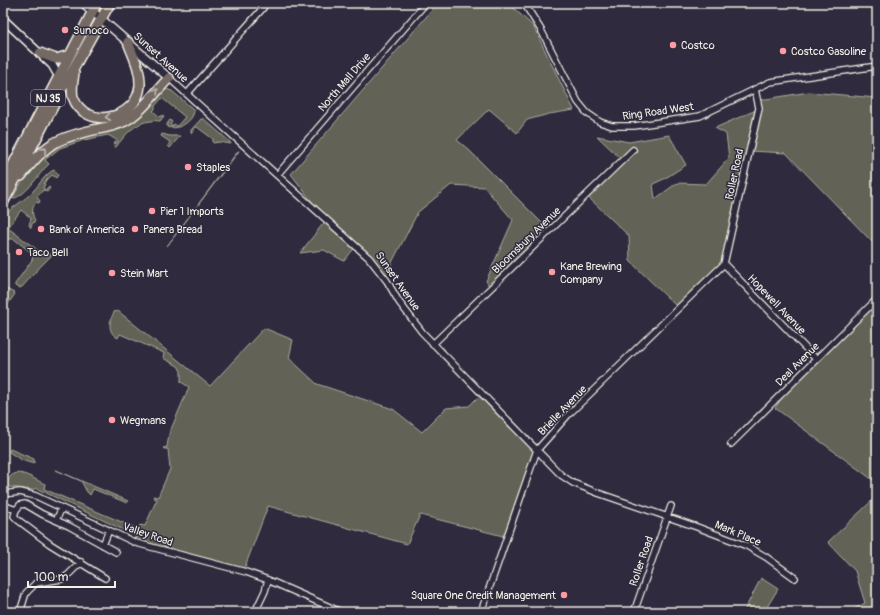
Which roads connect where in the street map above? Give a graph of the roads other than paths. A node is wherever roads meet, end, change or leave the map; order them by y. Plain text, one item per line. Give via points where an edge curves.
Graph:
1 (83, 3) edge
2 (110, 3) edge
3 (426, 3) edge
4 (524, 3) edge
5 (95, 7) edge
6 (263, 8) dead end
7 (102, 18) junction
8 (3, 19) edge
9 (128, 42) junction
10 (40, 53) junction
11 (70, 55) junction
12 (877, 66) edge
13 (75, 68) junction
14 (59, 77) junction
15 (169, 78) junction
16 (755, 89) junction
17 (187, 94) junction
18 (632, 150) dead end
19 (277, 175) junction
20 (6, 187) edge
21 (3, 203) edge
22 (724, 264) junction
23 (877, 299) edge
24 (433, 344) junction
25 (816, 359) junction
26 (731, 444) dead end
27 (537, 450) junction
28 (3, 494) edge
29 (3, 505) edge
30 (671, 506) dead end
31 (62, 508) junction
32 (16, 510) junction
33 (667, 517) junction
34 (56, 520) junction
35 (109, 530) junction
36 (103, 545) junction
37 (116, 552) dead end
38 (81, 562) junction
39 (106, 578) dead end
40 (794, 578) dead end
41 (268, 580) junction
42 (20, 612) edge
43 (255, 612) edge
44 (341, 612) edge
45 (481, 612) edge
46 (634, 612) edge

1 - 5 street, Sunset Avenue
2 - 7 main road, NJ 35
3 - 19 street, North Mall Drive
4 - 16 street, Ring Road West via 578,102 587,113 600,122 612,126 634,126 700,116
5 - 7 street, Sunset Avenue
5 - 11 main road, NJ 35
6 - 17 street
7 - 9 street, Sunset Avenue
7 - 13 main road, NJ 35
8 - 10 street
9 -> 13 main road via 138,68 140,86 134,102 120,114 99,117 80,108 72,93
9 - 15 street, Sunset Avenue
10 - 11 main road via 56,59
10 - 14 street
11 - 14 main road, NJ 35
12 - 16 street, Ring Road West via 770,82
13 - 20 main road, NJ 35 via 24,162
14 - 20 main road, NJ 35
15 - 17 street, Sunset Avenue
20 -> 15 main road via 54,142 124,122
16 - 22 street, Roller Road via 759,108
17 - 19 street, Sunset Avenue
18 - 24 street, Bloomsbury Avenue
19 - 24 street, Sunset Avenue via 369,258 406,312
20 - 21 main road, NJ 35
22 - 25 street, Hopewell Avenue
22 - 27 street, Brielle Avenue via 568,415
23 - 25 street, Deal Avenue
24 - 27 street, Sunset Avenue
25 - 26 street, Deal Avenue
27 - 33 street, Sunset Avenue via 561,475 573,483
27 - 45 street, Brielle Avenue
28 - 31 street, Valley Road via 20,492
29 - 32 street
30 - 33 street, Roller Road
31 - 34 street
31 - 35 street, Valley Road
32 - 34 street via 25,504
32 - 38 street via 14,516 18,520 50,544
33 - 40 street, Mark Place via 747,546
33 - 46 street, Roller Road
34 - 36 street
35 - 36 street
35 - 41 street, Valley Road via 136,543
36 - 37 street
38 - 39 street
38 - 42 street via 62,579 36,583 26,594
41 - 43 street
41 - 44 street, Valley Road

